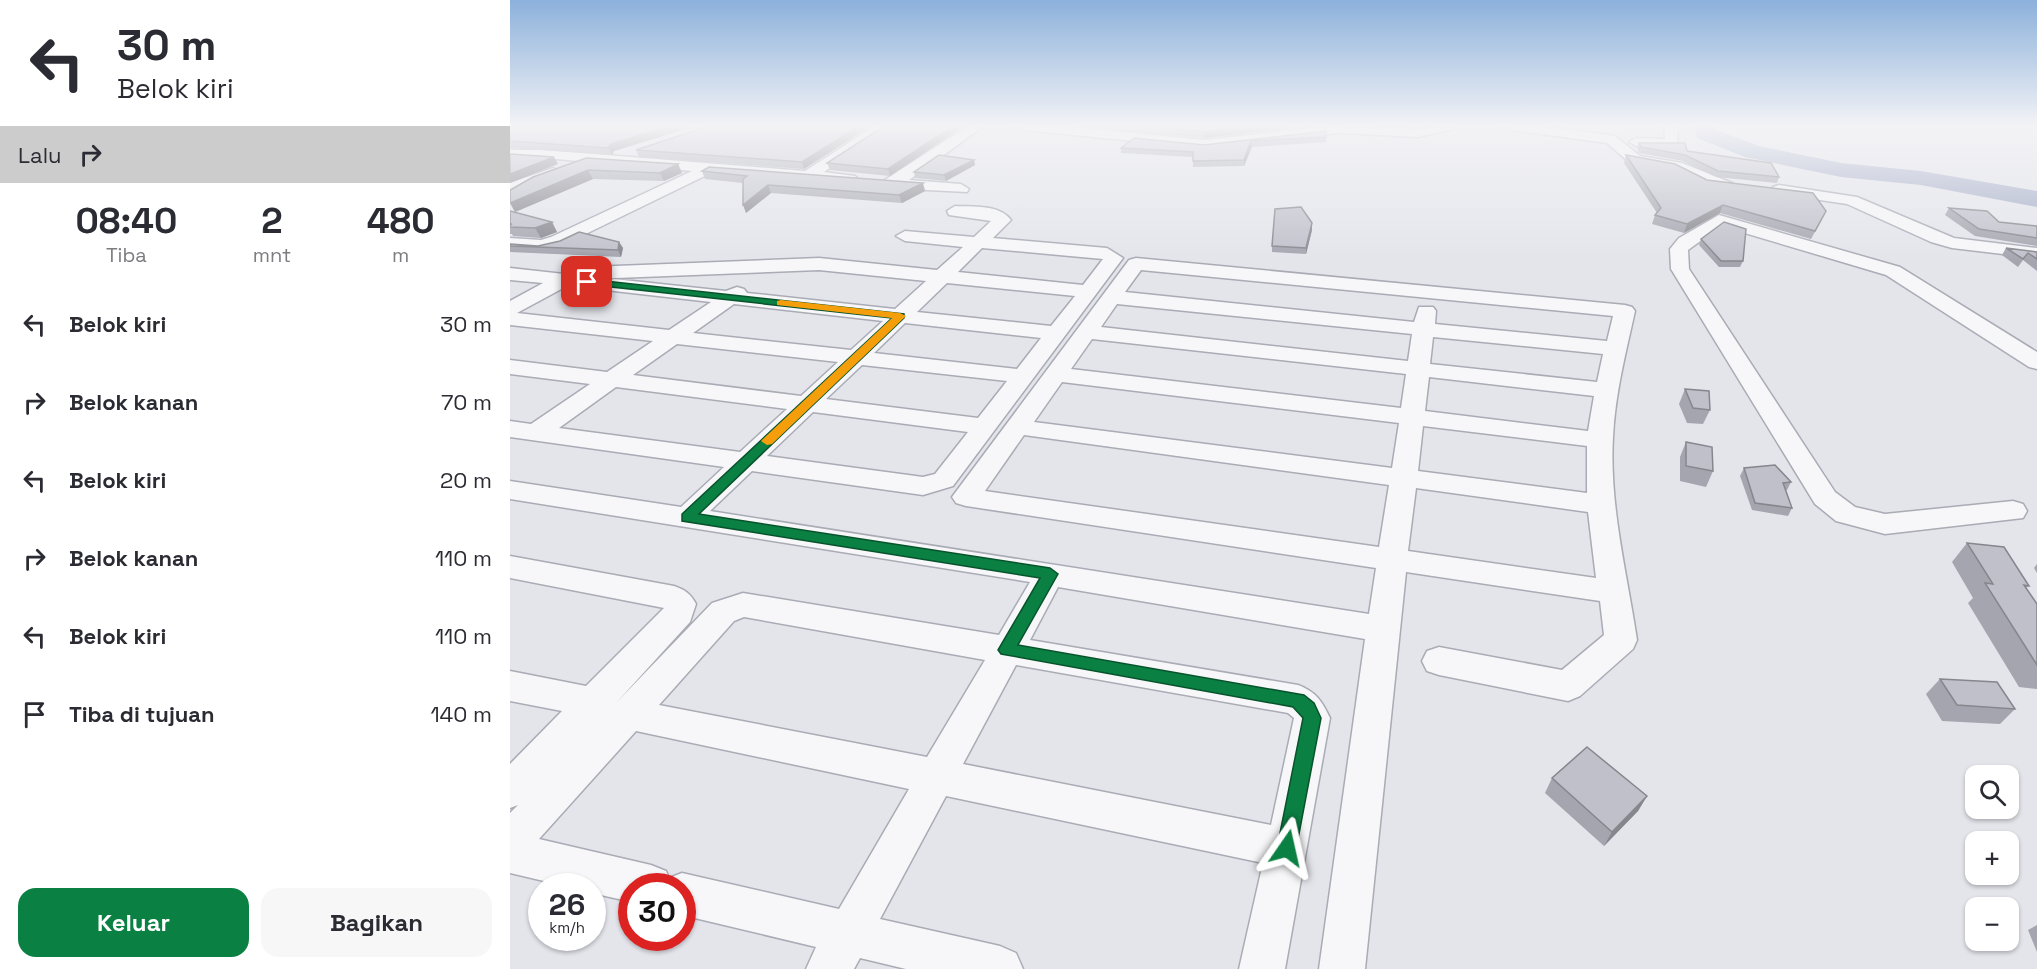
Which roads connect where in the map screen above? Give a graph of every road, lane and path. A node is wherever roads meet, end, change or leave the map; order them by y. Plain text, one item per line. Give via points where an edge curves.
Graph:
1 (563, 171) edge
2 (703, 171) edge
3 (763, 171) edge
4 (815, 171) edge
5 (911, 171) edge
6 (1687, 171) edge
7 (809, 175) junction
8 (894, 183) junction
9 (1711, 183) junction
10 (510, 188) edge
11 (961, 189) dead end
12 (955, 211) dead end
13 (1719, 220) junction
14 (904, 236) dead end
15 (979, 242) junction
16 (510, 243) edge
17 (2037, 252) edge
18 (777, 265) junction
19 (510, 274) edge
20 (942, 277) junction
21 (563, 280) junction
22 (1086, 291) junction
23 (1429, 292) junction
24 (1112, 297) junction
25 (729, 298) junction
26 (510, 309) edge
27 (900, 316) junction
28 (510, 319) edge
29 (1424, 329) junction
30 (1086, 332) junction
31 (1054, 333) junction
32 (673, 337) junction
33 (1616, 349) junction
34 (856, 357) junction
35 (2037, 362) edge
36 (510, 367) edge
37 (1418, 369) junction
38 (1055, 374) junction
39 (1021, 376) junction
40 (611, 380) junction
41 (1606, 390) junction
42 (807, 404) junction
43 (1412, 417) junction
44 (982, 426) junction
45 (1017, 427) junction
46 (510, 429) edge
47 (536, 432) junction
48 (1600, 440) junction
49 (746, 462) junction
50 (1403, 478) junction
51 (510, 489) edge
52 (1601, 504) junction
53 (2013, 512) dead end
54 (687, 517) junction
55 (1393, 559) junction
56 (510, 567) edge
57 (1050, 574) junction
58 (1616, 592) junction
59 (1383, 629) junction
60 (1007, 650) junction
61 (1439, 661) dead end
62 (510, 686) edge
63 (610, 708) junction
64 (936, 777) junction
65 (510, 790) edge
66 (510, 842) edge
67 (1287, 848) junction
68 (510, 853) edge
69 (618, 878) edge
70 (696, 899) edge
71 (839, 951) edge
72 (1000, 969) edge
73 (1262, 969) edge
74 (1342, 969) edge

1 - 10 street
2 - 16 street via 557,241 541,245
3 - 7 street
4 - 7 street
5 - 8 street
6 - 9 street
7 - 8 street
8 - 11 street
9 - 13 street
9 - 17 street via 1841,197 1936,238
12 - 15 street via 1000,217 1002,220
13 - 35 street via 1893,271
13 - 53 street via 1679,249 1680,269 1825,498 1846,514 1885,524
14 - 15 street
15 - 20 street
15 - 22 street via 1112,256
18 - 20 street via 819,264
18 - 21 street via 590,273
18 - 25 street
19 - 21 street
20 - 22 street
20 - 27 street
21 - 25 street
21 - 26 street
22 - 31 street
23 - 24 street via 1136,264
23 - 29 street
23 - 33 street via 1625,311
24 - 29 street
24 - 30 street
25 - 27 street
25 - 32 street
27 - 31 street
27 - 34 street
28 - 32 street
29 - 33 street
29 - 37 street
30 - 37 street
30 - 38 street
31 - 39 street
32 - 34 street
32 - 40 street
33 - 41 street
34 - 39 street
34 - 42 street
36 - 40 street
37 - 41 street
37 - 43 street
38 - 43 street
38 - 45 street
39 - 44 street
40 - 42 street
40 - 47 street
41 - 48 street
42 - 44 street
42 - 49 street
43 - 48 street
43 - 50 street
44 - 49 street via 944,480 932,486
45 - 50 street
45 - 55 street via 966,497
46 - 47 street
47 - 49 street
48 - 52 street
49 - 54 street
50 - 52 street
50 - 55 street
51 - 54 street
52 - 58 street
54 - 57 street
55 - 58 street
55 - 59 street
56 - 63 street via 674,598 680,604 679,613
57 - 59 street
57 - 60 street
58 - 61 street via 1621,640 1568,686
59 - 74 street
60 - 63 street via 743,605 723,612
60 - 64 street
60 - 67 street via 1298,700 1312,718
62 - 63 street
63 - 64 street
63 - 65 street
63 - 66 street
64 - 67 street
64 - 71 street
67 - 73 street
68 - 69 street
70 - 71 street
71 - 72 street

